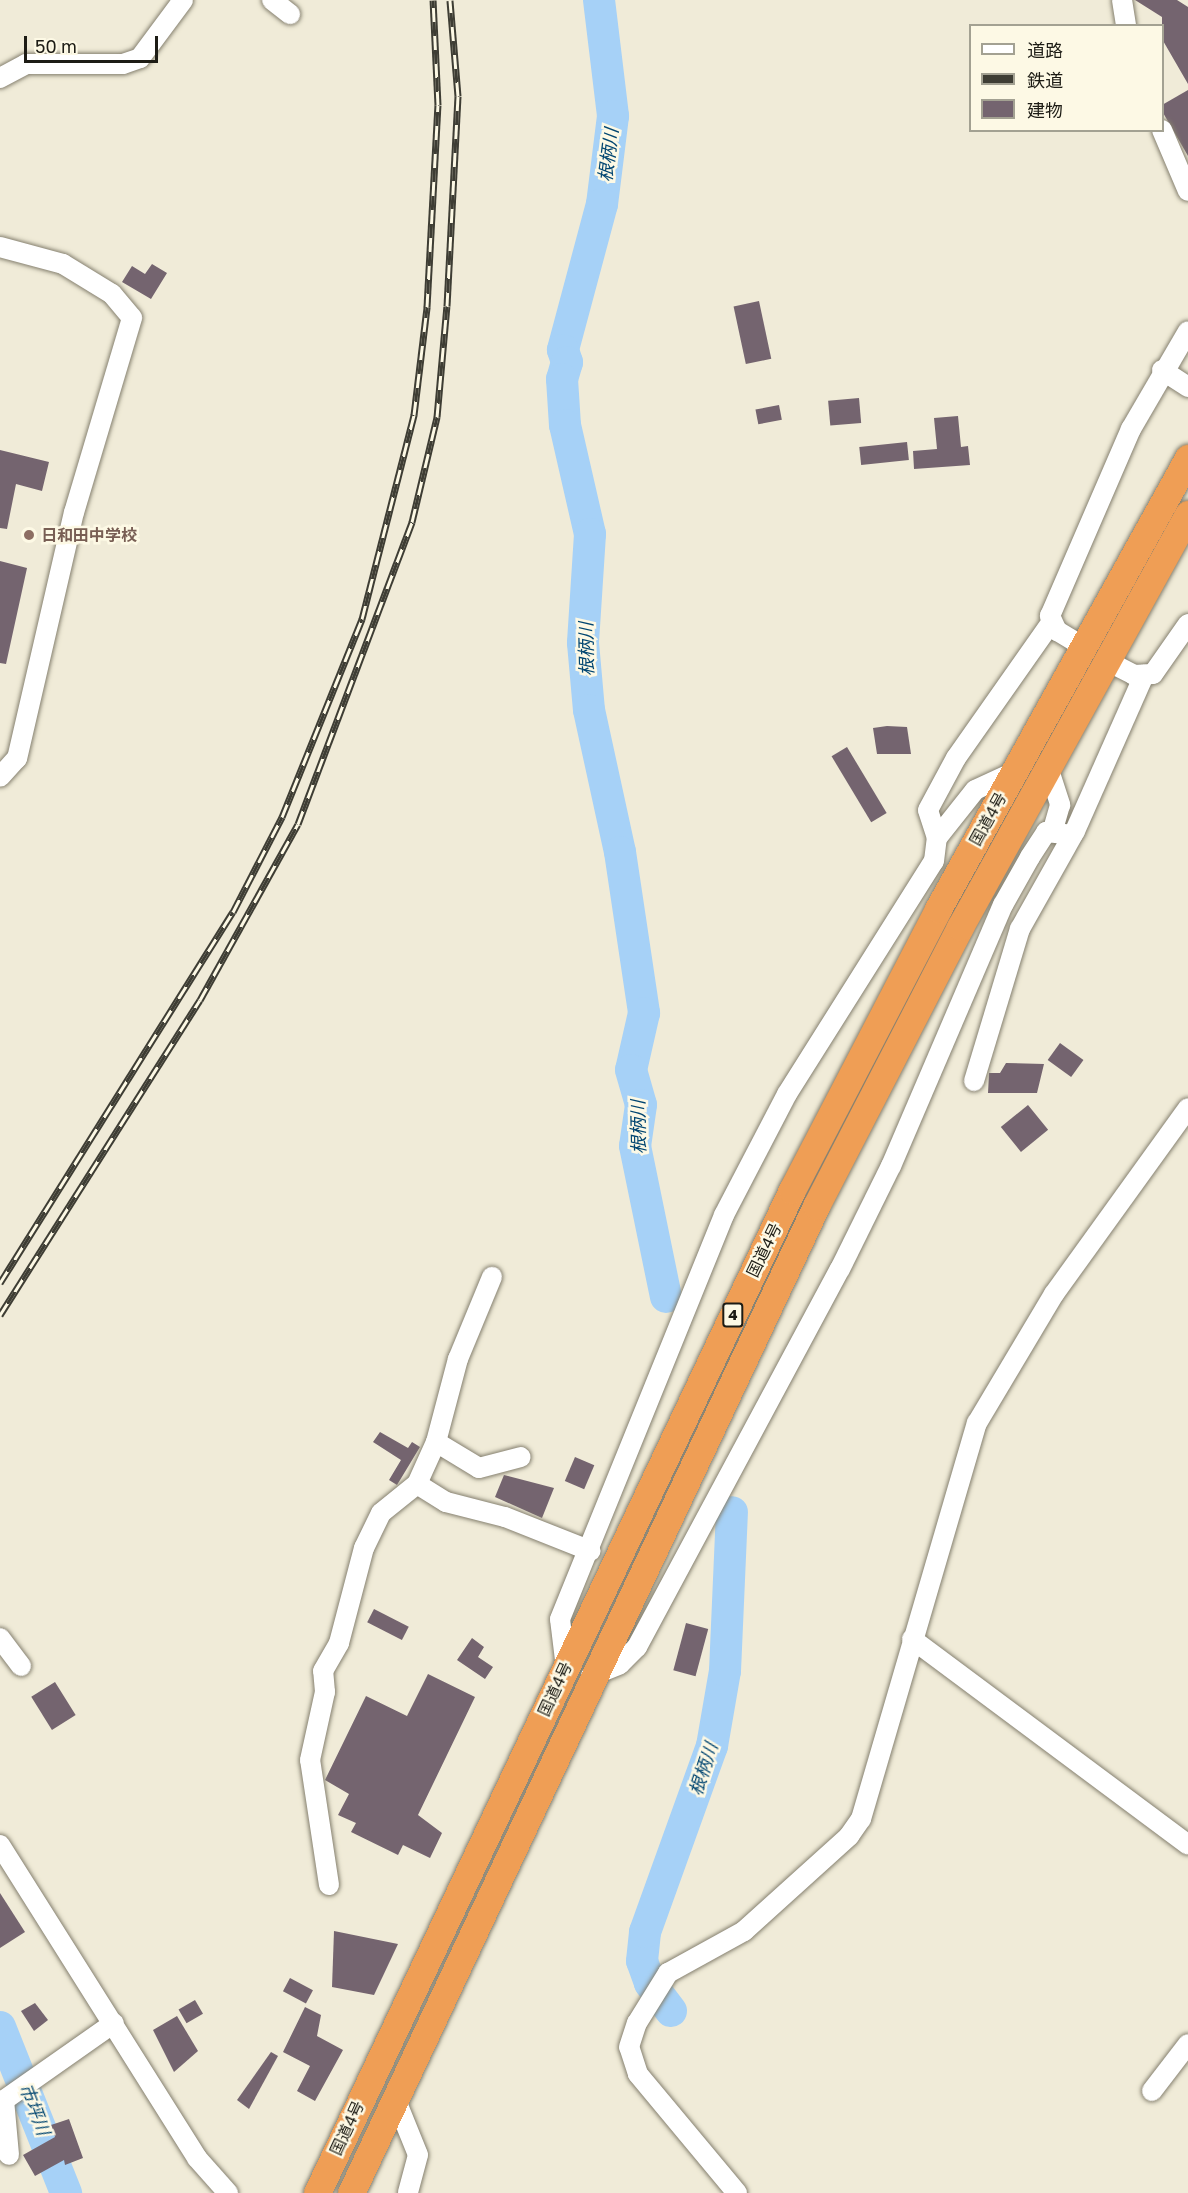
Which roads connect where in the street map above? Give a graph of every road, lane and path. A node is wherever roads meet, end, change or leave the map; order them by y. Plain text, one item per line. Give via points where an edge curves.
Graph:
1 (183, 0) edge
2 (272, 0) edge
3 (1122, 0) edge
4 (290, 14) dead end
5 (1126, 24) edge
6 (0, 78) edge
7 (1164, 132) edge
8 (1180, 150) edge
9 (1188, 191) edge
10 (0, 247) edge
11 (1188, 331) edge
12 (1162, 370) junction
13 (1188, 387) edge
14 (1188, 458) edge
15 (1188, 514) edge
16 (1051, 623) junction
17 (1188, 624) edge
18 (1083, 647) junction
19 (1107, 661) junction
20 (1144, 675) junction
21 (1048, 767) junction
22 (1014, 772) junction
23 (0, 777) edge
24 (1053, 830) junction
25 (1073, 835) junction
26 (937, 838) junction
27 (974, 1081) dead end
28 (1188, 1108) edge
29 (492, 1277) dead end
30 (436, 1442) junction
31 (521, 1457) dead end
32 (417, 1484) junction
33 (591, 1551) junction
34 (0, 1638) edge
35 (912, 1639) junction
36 (21, 1666) dead end
37 (578, 1672) junction
38 (0, 1845) edge
39 (1188, 1845) edge
40 (329, 1885) dead end
41 (114, 2023) junction
42 (1188, 2044) edge
43 (1152, 2091) dead end
44 (395, 2098) junction
45 (2, 2102) edge
46 (9, 2155) dead end
47 (228, 2193) edge
48 (317, 2193) edge
49 (351, 2193) edge
50 (408, 2193) edge
51 (737, 2193) edge

1 - 6 street via 140,58 123,64 26,64
2 - 4 street
3 - 5 street
7 - 8 street
8 - 9 street
10 - 23 street via 63,264 112,294 132,318 74,512 17,758
11 - 12 street
12 - 13 street
12 - 16 street via 1131,429 1053,606
14 - 18 highway, 国道4号 / 4
15 - 19 highway, 国道4号 / 4
16 - 18 street
16 - 26 street via 956,758 928,810
17 - 20 street via 1160,666
18 - 22 highway, 国道4号 / 4
19 - 20 street
19 - 21 highway, 国道4号 / 4
20 - 25 street
21 - 24 street via 1060,805
21 - 37 highway, 国道4号 / 4 via 816,1206
22 - 26 street via 975,790
22 - 37 highway, 国道4号 / 4 via 803,1169
24 - 25 street
24 - 37 street via 1046,832 1003,905 870,1209 637,1647 620,1664
25 - 27 street via 1020,929
26 - 33 street via 934,861 819,1042 741,1180
28 - 35 street via 998,1382 968,1443
29 - 30 street via 458,1359
30 - 31 street via 479,1468
30 - 32 street
32 - 33 street via 446,1502 505,1517
32 - 40 street via 381,1513 364,1548 339,1643 323,1671 325,1692 310,1760
33 - 37 street via 560,1618
34 - 36 street
35 - 39 street
35 - 51 street via 869,1798 849,1836 744,1931 668,1973 632,2037 631,2058 638,2074
37 - 44 highway, 国道4号 / 4
37 - 48 highway, 国道4号 / 4
38 - 41 street
41 - 45 street
41 - 47 street via 197,2158
42 - 43 street
44 - 49 highway, 国道4号 / 4
44 - 50 street via 418,2155
45 - 46 street

